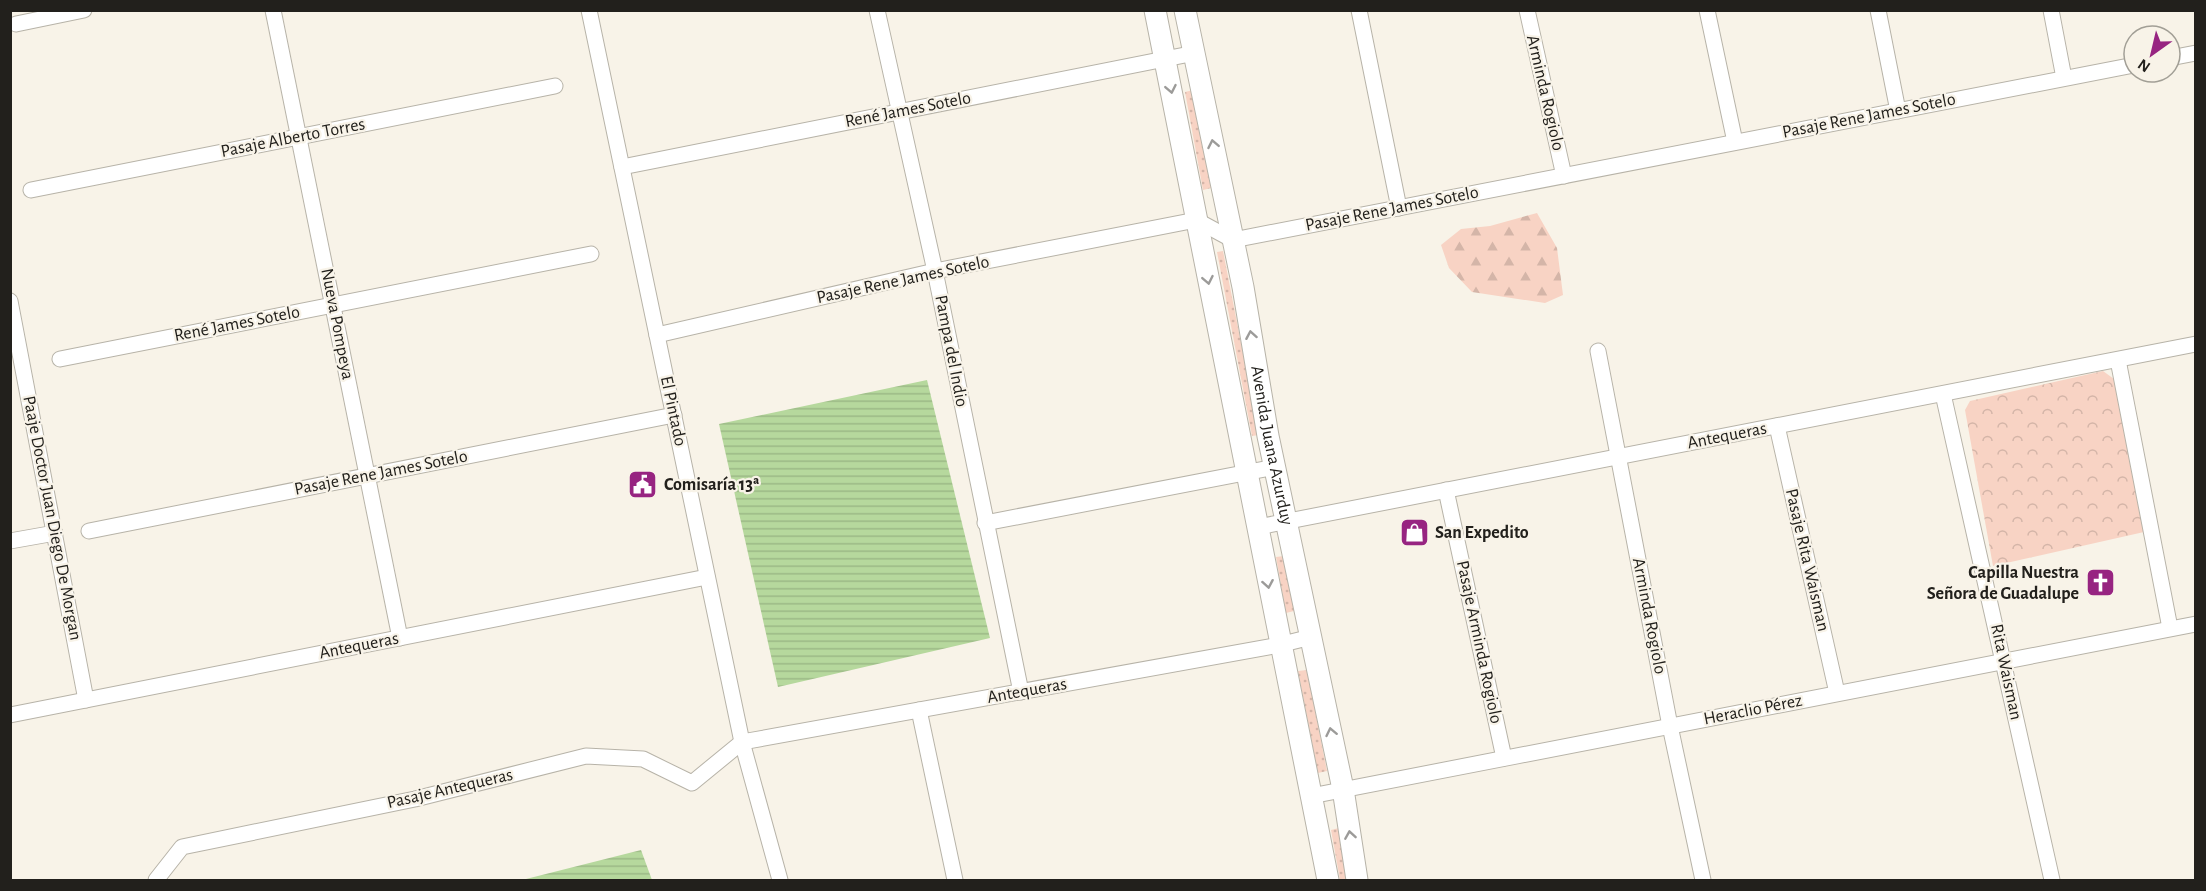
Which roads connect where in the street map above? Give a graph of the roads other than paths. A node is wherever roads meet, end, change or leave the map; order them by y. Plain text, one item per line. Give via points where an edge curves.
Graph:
1 (84, 10) edge
2 (273, 10) edge
3 (877, 10) edge
4 (1155, 10) edge
5 (1185, 10) edge
6 (1359, 10) edge
7 (1527, 10) edge
8 (1707, 10) edge
9 (1878, 10) edge
10 (2051, 10) edge
11 (589, 11) edge
12 (16, 24) dead end
13 (1195, 53) junction
14 (1165, 59) junction
15 (2122, 67) edge
16 (2064, 78) junction
17 (555, 86) dead end
18 (1898, 111) junction
19 (898, 112) junction
20 (298, 137) junction
21 (1735, 142) junction
22 (622, 167) junction
23 (1564, 176) junction
24 (31, 190) dead end
25 (1400, 208) junction
26 (1196, 219) junction
27 (1233, 240) junction
28 (591, 254) dead end
29 (934, 271) junction
30 (10, 301) edge
31 (333, 305) junction
32 (657, 335) junction
33 (2196, 344) edge
34 (1598, 351) dead end
35 (60, 359) dead end
36 (2118, 360) junction
37 (16, 365) edge
38 (1943, 394) junction
39 (674, 415) junction
40 (1777, 426) junction
41 (1619, 457) junction
42 (1275, 467) junction
43 (1247, 472) junction
44 (367, 475) junction
45 (1446, 490) junction
46 (1286, 521) junction
47 (985, 523) junction
48 (1258, 527) junction
49 (89, 531) dead end
50 (55, 533) junction
51 (10, 541) edge
52 (707, 577) junction
53 (2196, 624) edge
54 (2170, 628) junction
55 (1311, 637) junction
56 (400, 638) junction
57 (1280, 645) junction
58 (2004, 661) junction
59 (1021, 692) junction
60 (1837, 693) junction
61 (86, 700) junction
62 (919, 710) junction
63 (10, 715) edge
64 (1670, 726) junction
65 (742, 742) junction
66 (1504, 758) junction
67 (1343, 789) junction
68 (1311, 796) junction
69 (156, 880) edge
70 (780, 880) edge
71 (956, 880) edge
72 (1328, 880) edge
73 (1357, 880) edge
74 (1703, 880) edge
75 (2052, 880) edge

1 - 12 street
2 - 20 street, Nueva Pompeya
3 - 19 street, Pampa del Indio
4 - 14 main road, Avenida Juana Azurduy
5 - 13 main road, Avenida Juana Azurduy
6 - 25 street
7 - 23 street, Arminda Rogiolo
8 - 21 street
9 - 18 street
10 - 16 street
11 - 22 street, El Pintado
13 - 14 street, René James Sotelo
27 -> 13 main road, Avenida Juana Azurduy
14 - 19 street, René James Sotelo
14 -> 26 main road, Avenida Juana Azurduy
15 - 16 street, Pasaje Rene James Sotelo
16 - 18 street, Pasaje Rene James Sotelo
17 - 20 street, Pasaje Alberto Torres
18 - 21 street, Pasaje Rene James Sotelo
19 - 22 street, René James Sotelo
19 - 29 street, Pampa del Indio
20 - 24 street, Pasaje Alberto Torres
20 - 31 street, Nueva Pompeya
21 - 23 street, Pasaje Rene James Sotelo
22 - 32 street, El Pintado
23 - 25 street, Pasaje Rene James Sotelo
25 - 27 street, Pasaje Rene James Sotelo
26 - 27 street
26 - 29 street, Pasaje Rene James Sotelo
26 -> 43 main road, Avenida Juana Azurduy
42 -> 27 main road, Avenida Juana Azurduy
28 - 31 street, René James Sotelo
29 - 32 street, Pasaje Rene James Sotelo
29 - 47 street, Pampa del Indio
30 - 37 street, Paaje Doctor Juan Diego De Morgan
31 - 35 street, René James Sotelo
31 - 44 street, Nueva Pompeya
32 - 39 street, El Pintado
33 - 36 street, Antequeras
34 - 41 street, Arminda Rogiolo
36 - 38 street, Antequeras
36 - 54 street
37 - 50 street, Paaje Doctor Juan Diego De Morgan
38 - 40 street, Antequeras
38 - 58 street, Rita Waisman
39 - 44 street, Pasaje Rene James Sotelo
39 - 52 street, El Pintado
40 - 41 street, Antequeras
40 - 60 street, Pasaje Rita Waisman
41 - 45 street, Antequeras
41 - 64 street, Arminda Rogiolo
42 - 43 street
42 - 46 main road, Avenida Juana Azurduy
43 - 47 street
43 - 48 main road, Avenida Juana Azurduy
44 - 49 street, Pasaje Rene James Sotelo
44 - 56 street, Nueva Pompeya
45 - 46 street, Antequeras
45 - 66 street, Pasaje Arminda Rogiolo
46 - 48 street, Antequeras
46 - 55 main road, Avenida Juana Azurduy
47 - 59 street, Pampa del Indio
48 -> 57 main road, Avenida Juana Azurduy
50 - 51 street
50 - 61 street, Paaje Doctor Juan Diego De Morgan
52 - 56 street, Antequeras
52 - 65 street, El Pintado
53 - 54 street, Heraclio Pérez
54 - 58 street, Heraclio Pérez
55 - 57 street, Antequeras
67 -> 55 main road, Avenida Juana Azurduy
56 - 61 street, Antequeras
57 - 59 street, Antequeras
57 - 68 main road, Avenida Juana Azurduy
58 - 60 street, Heraclio Pérez
58 - 75 street, Rita Waisman
59 - 62 street, Antequeras
60 - 64 street, Heraclio Pérez
61 - 63 street, Antequeras
62 - 65 street, Antequeras
62 - 71 street
64 - 66 street, Heraclio Pérez
64 - 74 street, Arminda Rogiolo
65 - 69 street, Pasaje Antequeras via 692,783 643,759 586,756 415,798 182,847
65 - 70 street, El Pintado
66 - 67 street, Heraclio Pérez
67 - 68 street, Heraclio Pérez
73 -> 67 main road, Avenida Juana Azurduy
68 - 72 main road, Avenida Juana Azurduy

